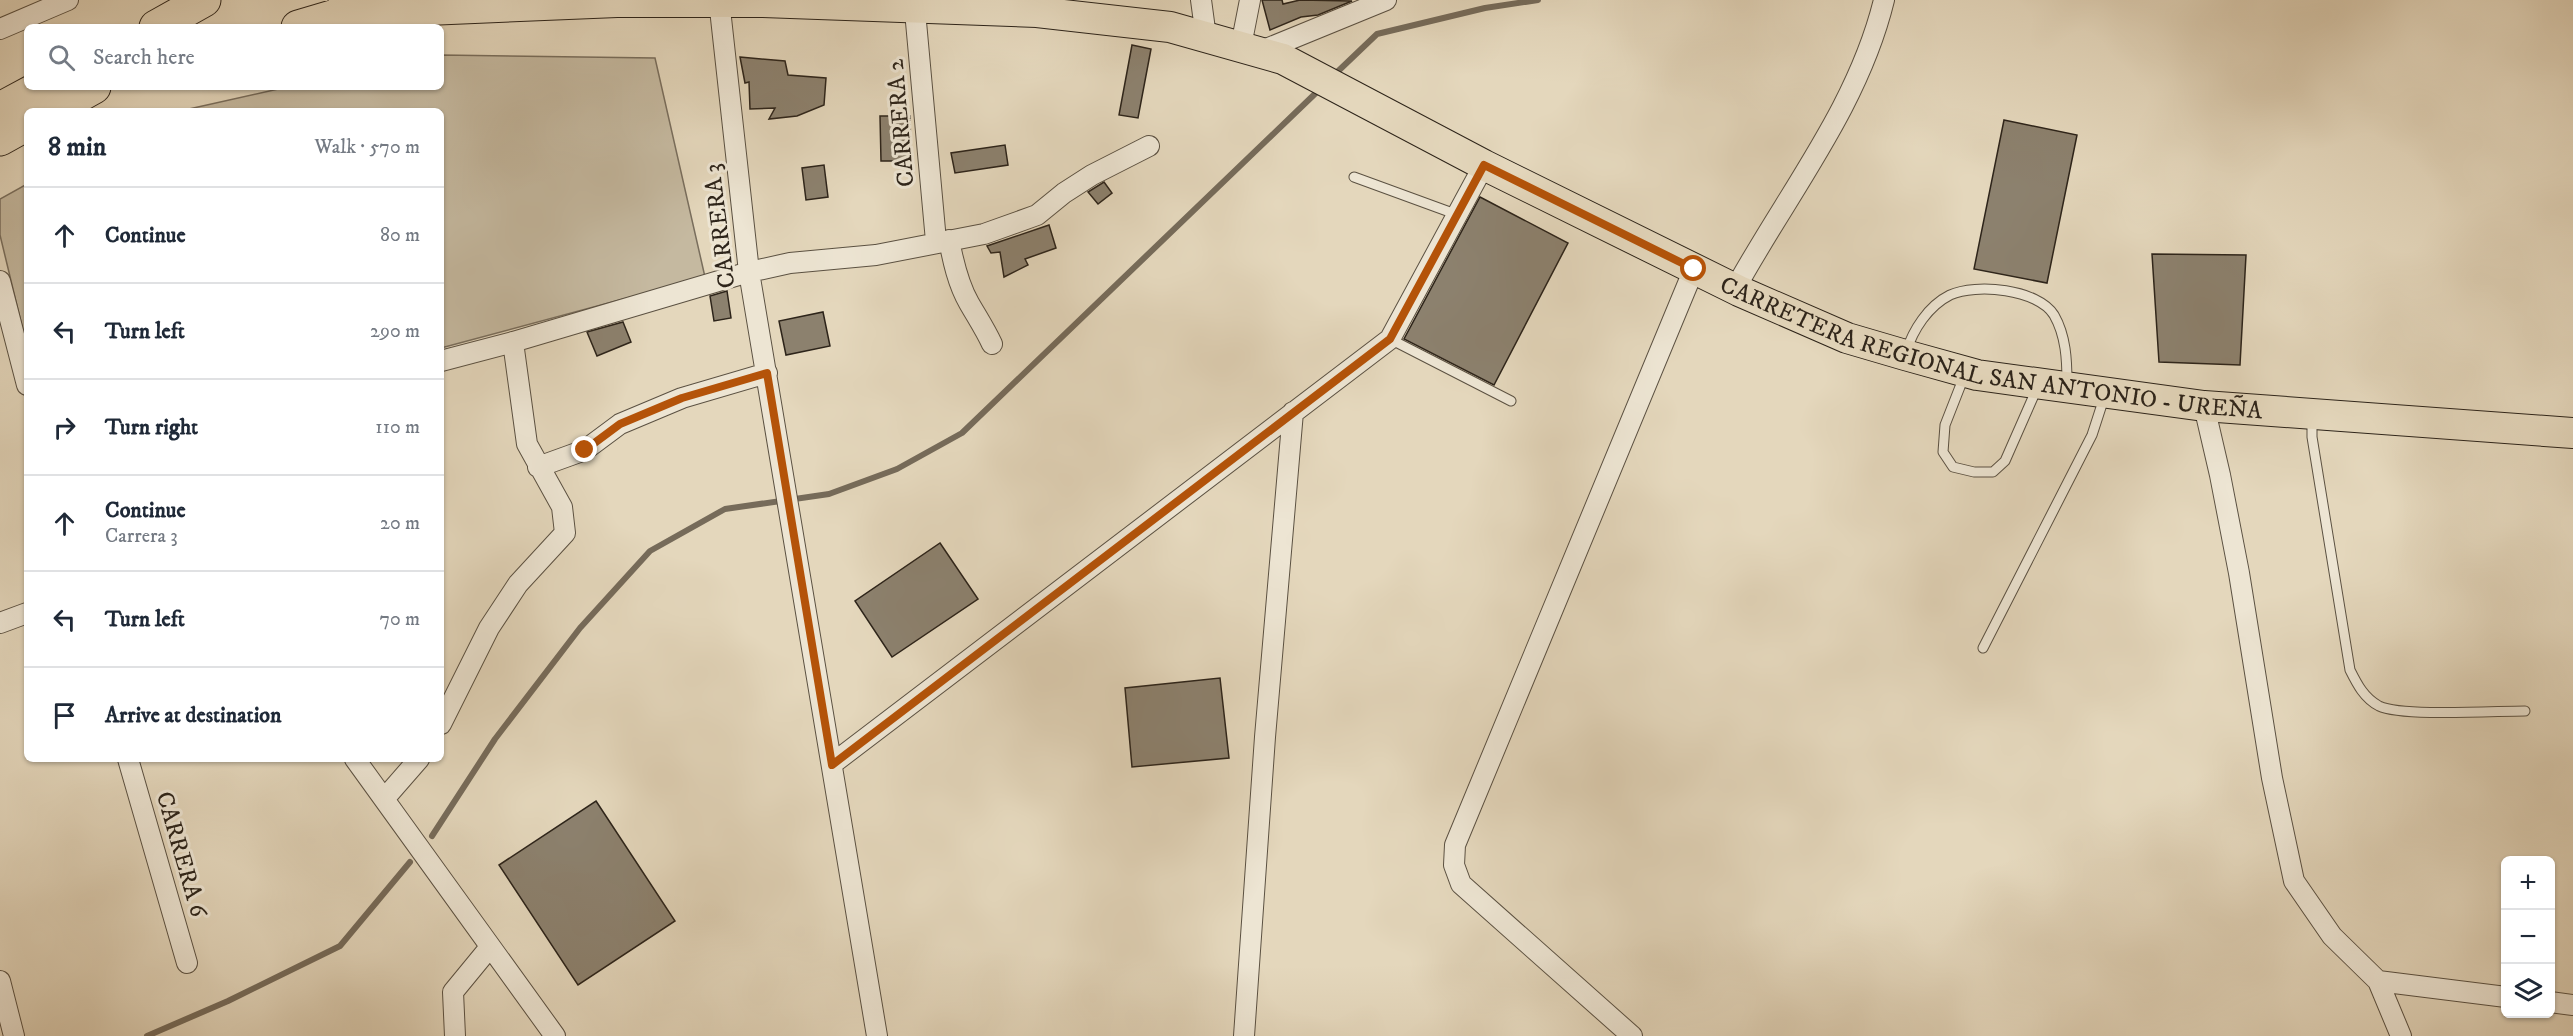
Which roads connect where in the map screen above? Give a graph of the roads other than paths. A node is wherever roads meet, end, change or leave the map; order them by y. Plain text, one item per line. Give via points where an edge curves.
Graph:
1 (68, 0) edge
2 (1201, 0) edge
3 (1250, 0) edge
4 (1386, 0) edge
5 (1884, 0) edge
6 (613, 1) edge
7 (719, 1) edge
8 (914, 3) edge
9 (352, 5) edge
10 (435, 5) edge
11 (305, 24) edge
12 (0, 29) edge
13 (1206, 37) junction
14 (1261, 52) junction
15 (38, 90) edge
16 (89, 90) edge
17 (56, 108) edge
18 (6, 128) edge
19 (1149, 146) dead end
20 (1484, 165) junction
21 (1354, 177) dead end
22 (1458, 215) junction
23 (943, 241) junction
24 (1694, 269) junction
25 (748, 272) junction
26 (0, 281) edge
27 (1735, 289) junction
28 (1390, 339) junction
29 (513, 342) junction
30 (992, 344) dead end
31 (1905, 355) junction
32 (444, 360) edge
33 (1966, 372) junction
34 (24, 373) edge
35 (767, 373) junction
36 (2053, 386) junction
37 (2106, 393) junction
38 (1511, 401) dead end
39 (2204, 406) junction
40 (1293, 412) junction
41 (2312, 416) junction
42 (2573, 433) edge
43 (538, 468) junction
44 (24, 614) edge
45 (0, 623) edge
46 (1983, 648) dead end
47 (2525, 711) dead end
48 (444, 718) edge
49 (129, 762) edge
50 (357, 762) edge
51 (416, 762) edge
52 (832, 765) junction
53 (385, 798) junction
54 (490, 947) junction
55 (187, 963) dead end
56 (0, 981) edge
57 (2378, 981) junction
58 (2501, 996) edge
59 (2555, 1003) edge
60 (2573, 1005) edge
61 (8, 1026) edge
62 (455, 1036) edge
63 (555, 1036) edge
64 (877, 1036) edge
65 (1244, 1036) edge
66 (1632, 1036) edge
67 (2401, 1036) edge

1 - 12 street
2 - 13 street
3 - 14 street
4 - 14 street
5 - 27 street via 1877,28 1846,104
6 - 7 main road, CARRETERA REGIONAL SAN ANTONIO - UREÑA
6 - 10 main road, CARRETERA REGIONAL SAN ANTONIO - UREÑA
7 - 8 main road, CARRETERA REGIONAL SAN ANTONIO - UREÑA
7 - 25 street, CARRERA 3
8 - 13 main road, CARRETERA REGIONAL SAN ANTONIO - UREÑA via 1107,18 1170,27
8 - 23 street, CARRERA 2
9 - 10 highway via 381,16 405,16
9 - 11 highway
13 - 14 main road, CARRETERA REGIONAL SAN ANTONIO - UREÑA
14 - 20 main road, CARRETERA REGIONAL SAN ANTONIO - UREÑA
15 - 18 highway
16 - 17 highway
19 - 23 street via 1092,175 1037,215 984,234
20 - 22 street
20 - 24 main road, CARRETERA REGIONAL SAN ANTONIO - UREÑA
21 - 22 lane
22 - 28 street
23 - 25 street via 876,255 790,263
23 - 30 street, CARRERA 2 via 968,301
24 - 27 main road, CARRETERA REGIONAL SAN ANTONIO - UREÑA
24 - 66 street via 1455,845 1454,865 1461,884
25 - 29 street
25 - 35 street, CARRERA 3
26 - 34 street
27 - 31 main road, CARRETERA REGIONAL SAN ANTONIO - UREÑA via 1847,338
28 - 38 lane
28 - 40 street
29 - 32 street
29 - 43 street via 526,444
31 - 33 main road, CARRETERA REGIONAL SAN ANTONIO - UREÑA
31 - 36 lane via 1912,334 1928,312 1950,295 2000,290 2034,298 2053,313 2063,336
33 - 36 main road, CARRETERA REGIONAL SAN ANTONIO - UREÑA
33 - 36 lane via 1945,424 1943,452 1953,467 1974,472 1993,472 2005,461
35 - 43 street via 682,398 620,424 585,450
35 - 52 street, CARRERA 3
36 - 37 main road, CARRETERA REGIONAL SAN ANTONIO - UREÑA
37 - 39 main road, CARRETERA REGIONAL SAN ANTONIO - UREÑA
37 - 46 lane via 2092,435
39 - 41 main road, CARRETERA REGIONAL SAN ANTONIO - UREÑA
39 - 57 street via 2294,881 2332,936
40 - 52 street
40 - 65 street
41 - 42 main road, CARRETERA REGIONAL SAN ANTONIO - UREÑA
41 - 47 lane via 2312,437 2350,670 2362,692 2380,706 2405,711
43 - 48 street via 562,507 565,533 518,584 489,628
44 - 45 street
49 - 55 street, CARRERA 6
50 - 53 street
51 - 53 street
52 - 64 street, CARRERA 3
53 - 54 street
54 - 62 street via 453,992
54 - 63 street
56 - 61 street
57 - 58 street
57 - 67 street
59 - 60 street

